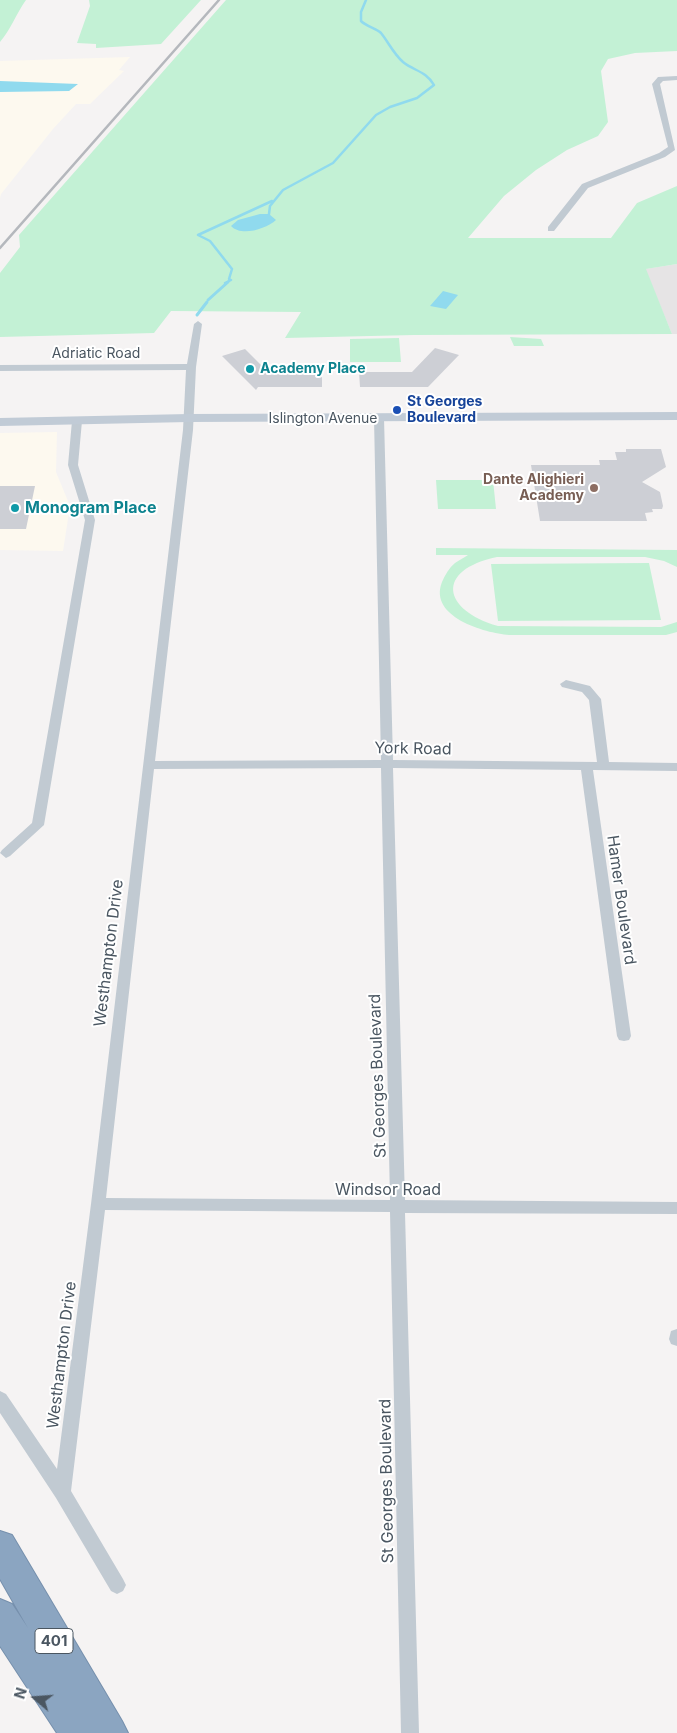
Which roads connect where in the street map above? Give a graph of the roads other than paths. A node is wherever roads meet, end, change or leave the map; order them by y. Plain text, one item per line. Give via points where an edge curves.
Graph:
1 (677, 78) edge
2 (551, 229) dead end
3 (198, 324) dead end
4 (191, 367) junction
5 (0, 368) edge
6 (677, 416) edge
7 (189, 418) junction
8 (379, 418) junction
9 (0, 422) edge
10 (78, 422) junction
11 (566, 684) dead end
12 (387, 764) junction
13 (148, 765) junction
14 (604, 767) junction
15 (677, 767) edge
16 (587, 768) junction
17 (6, 853) dead end
18 (624, 1036) dead end
19 (98, 1204) junction
20 (399, 1207) junction
21 (677, 1208) edge
22 (0, 1399) edge
23 (62, 1492) junction
24 (0, 1547) edge
25 (117, 1585) dead end
26 (0, 1616) edge
27 (78, 1733) edge
28 (110, 1733) edge
29 (410, 1733) edge

1 - 2 street via 661,79 656,84 672,148 585,186
3 - 4 street, Westhampton Drive
4 - 5 street, Adriatic Road
4 - 7 street, Westhampton Drive
6 - 8 main road, Islington Avenue
7 - 8 main road, Islington Avenue
7 - 10 main road, Islington Avenue
7 - 13 street, Westhampton Drive
8 - 12 street, St Georges Boulevard
9 - 10 main road, Islington Avenue
10 - 17 street via 73,465 90,520 38,825
11 - 14 street via 586,689 595,699
12 - 13 street, York Road
12 - 16 street, York Road
12 - 20 street, St Georges Boulevard
13 - 19 street, Westhampton Drive
14 - 15 street, York Road
14 - 16 street, York Road
16 - 18 street, Hamer Boulevard
19 - 20 street, Windsor Road
19 - 23 street, Westhampton Drive
20 - 21 street, Windsor Road
20 - 29 street, St Georges Boulevard
22 - 23 street
23 - 25 street
24 - 28 highway, 401
26 - 27 highway, 401

